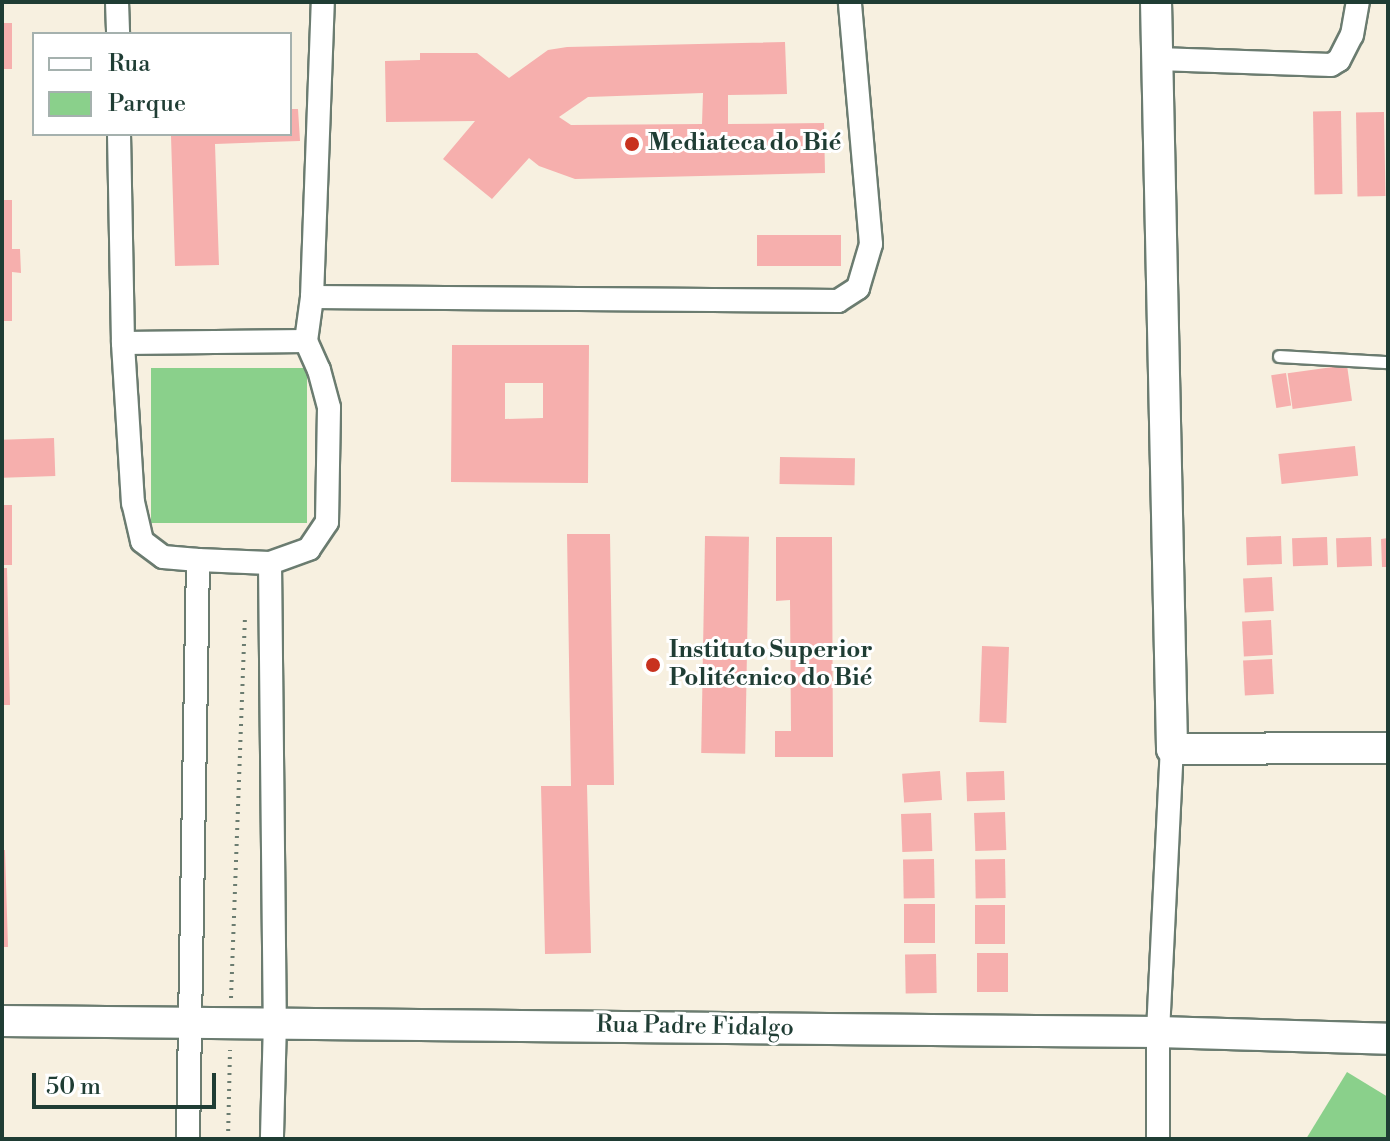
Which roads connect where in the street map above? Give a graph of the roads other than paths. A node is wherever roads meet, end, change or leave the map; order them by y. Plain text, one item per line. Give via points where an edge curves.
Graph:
1 (117, 2) edge
2 (323, 2) edge
3 (850, 2) edge
4 (1156, 2) edge
5 (1358, 2) edge
6 (118, 32) edge
7 (1158, 59) junction
8 (119, 136) edge
9 (312, 297) junction
10 (306, 341) junction
11 (123, 343) junction
12 (1279, 356) dead end
13 (1388, 362) edge
14 (198, 560) junction
15 (270, 563) junction
16 (1388, 748) edge
17 (1172, 749) junction
18 (2, 1021) edge
19 (275, 1021) junction
20 (188, 1022) junction
21 (1158, 1032) junction
22 (1388, 1039) edge
23 (188, 1139) edge
24 (272, 1139) edge
25 (1158, 1139) edge

1 - 6 street
2 - 9 street
3 - 9 street via 871,244 858,288 838,301
4 - 7 street
5 - 7 street via 1352,35 1331,65
7 - 17 street
8 - 11 street
9 - 10 street
10 - 11 street
10 - 15 street via 329,408 327,522 309,549
11 - 14 street via 133,503 142,541 163,557
12 - 13 lane
14 - 15 street
14 - 20 street
15 - 19 street
16 - 17 street
17 - 21 street
18 - 20 street, Rua Padre Fidalgo
19 - 20 street, Rua Padre Fidalgo
19 - 21 street, Rua Padre Fidalgo
19 - 24 street
20 - 23 street
21 - 22 street, Rua Padre Fidalgo
21 - 25 street

